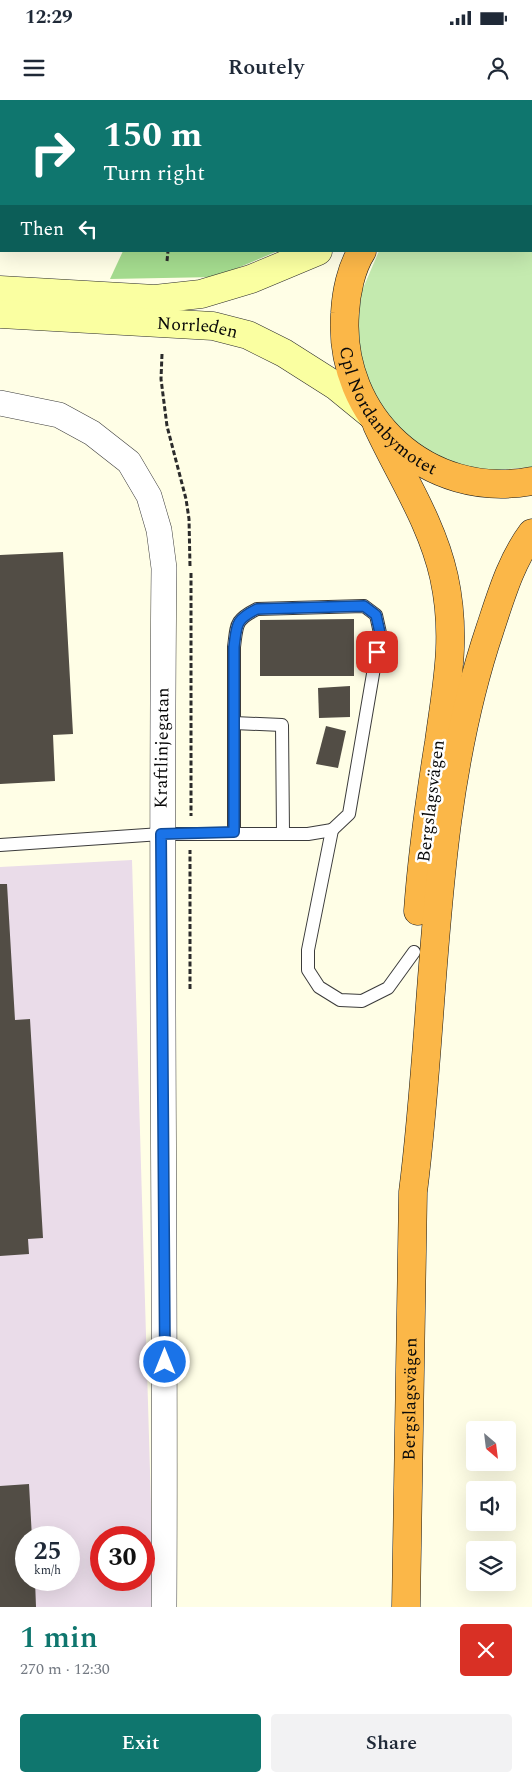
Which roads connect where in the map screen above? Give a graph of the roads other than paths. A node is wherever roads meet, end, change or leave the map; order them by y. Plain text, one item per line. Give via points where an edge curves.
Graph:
1 (316, 252) edge
2 (362, 252) edge
3 (0, 290) edge
4 (0, 314) edge
5 (0, 403) edge
6 (373, 419) junction
7 (532, 481) edge
8 (532, 533) edge
9 (234, 723) junction
10 (332, 830) junction
11 (234, 832) junction
12 (283, 833) junction
13 (161, 834) junction
14 (0, 845) edge
15 (414, 952) junction
16 (413, 1192) junction
17 (164, 1607) edge
18 (406, 1607) edge

1 - 3 main road, Norrleden via 251,279 201,294 155,299
2 - 6 highway, Cpl Nordanbymotet via 346,294 343,335 351,376
4 - 6 main road, Norrleden via 213,326 248,335 292,357 336,386
5 - 13 street, Kraftlinjegatan via 59,415 92,433 129,462 149,496 159,530 164,568
6 - 7 highway, Cpl Nordanbymotet via 411,456 452,476 496,484
6 - 15 highway, Bergslagsvägen via 428,528 444,576 450,623 451,662 427,825
8 - 16 highway, Bergslagsvägen via 514,562 503,590 476,669 466,715 439,890 420,1141
9 - 10 lane via 234,647 237,622 244,615 257,609 364,606 376,615 380,633 359,766 349,814
9 - 11 lane
9 - 12 lane via 282,725
10 - 12 lane via 308,834
10 - 15 lane via 308,950 308,970 319,987 340,1000 362,1001 388,988
11 - 12 lane
11 - 13 lane
13 - 14 lane
13 - 17 street, Kraftlinjegatan
15 - 16 highway, Bergslagsvägen via 406,1141
16 - 18 highway, Bergslagsvägen

